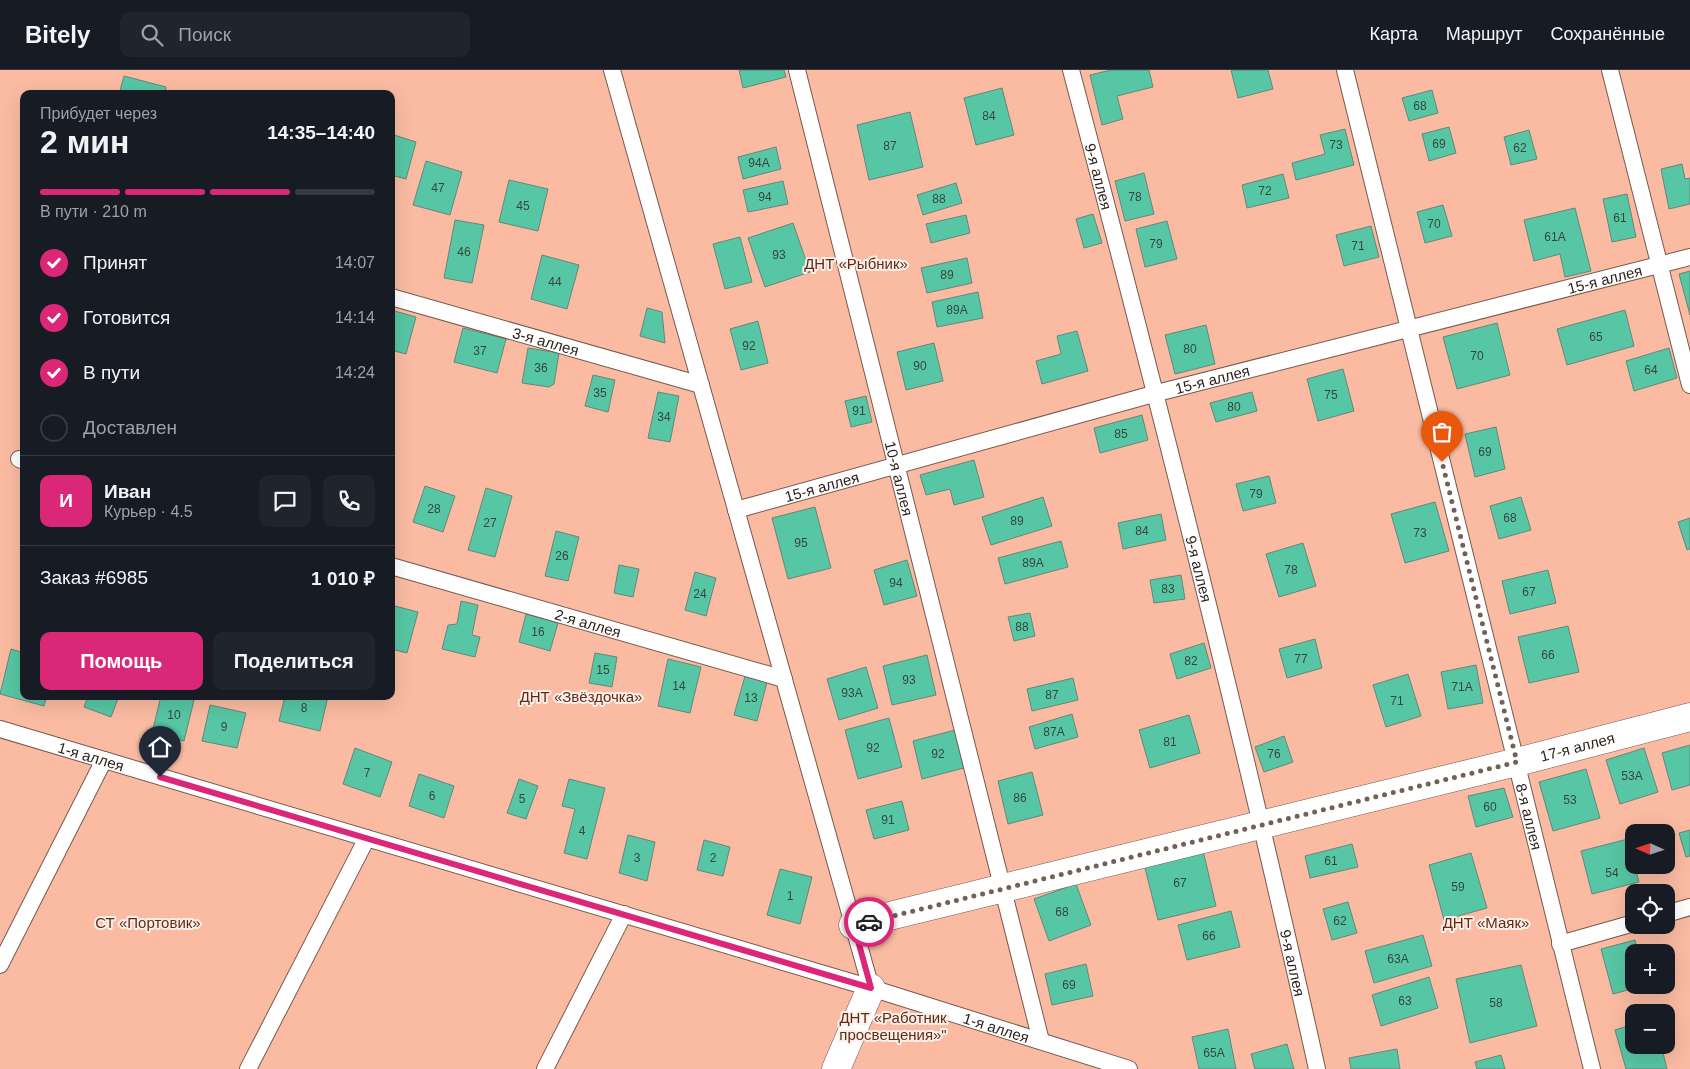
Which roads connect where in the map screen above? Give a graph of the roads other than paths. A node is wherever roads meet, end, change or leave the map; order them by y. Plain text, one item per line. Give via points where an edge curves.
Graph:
1 (612, 70) edge
2 (797, 70) edge
3 (1071, 70) edge
4 (1345, 70) edge
5 (1610, 70) edge
6 (1690, 257) edge
7 (1659, 265) junction
8 (395, 298) edge
9 (1410, 330) junction
10 (701, 385) junction
11 (1690, 385) edge
12 (1157, 393) junction
13 (896, 466) junction
14 (736, 510) junction
15 (395, 567) edge
16 (784, 679) junction
17 (1690, 717) edge
18 (0, 729) edge
19 (104, 760) junction
20 (1517, 762) junction
21 (1262, 824) junction
22 (366, 838) junction
23 (1002, 888) junction
24 (1690, 907) edge
25 (1675, 911) edge
26 (624, 914) junction
27 (854, 926) junction
28 (1625, 926) edge
29 (1560, 944) junction
30 (0, 965) edge
31 (871, 988) junction
32 (1041, 1041) junction
33 (248, 1069) edge
34 (545, 1069) edge
35 (836, 1069) edge
36 (1129, 1069) edge
37 (1317, 1069) edge
38 (1592, 1069) edge

1 - 10 lane
2 - 13 lane, 10-я аллея
3 - 12 lane, 9-я аллея
4 - 9 lane, 8-я аллея
5 - 7 lane
6 - 7 lane, 15-я аллея
7 - 9 lane, 15-я аллея
7 - 11 lane
8 - 10 lane, 3-я аллея
9 - 12 lane, 15-я аллея
9 - 20 lane, 8-я аллея
10 - 14 lane
12 - 13 lane, 15-я аллея
12 - 21 lane, 9-я аллея
13 - 14 lane, 15-я аллея
13 - 23 lane, 10-я аллея
14 - 16 lane
15 - 16 lane, 2-я аллея
16 - 27 lane
17 - 20 street, 17-я аллея
18 - 19 lane, 1-я аллея
19 - 22 lane, 1-я аллея
19 - 30 lane
20 - 21 street, 17-я аллея
20 - 29 lane, 8-я аллея
21 - 23 street, 17-я аллея
21 - 37 lane, 9-я аллея
22 - 26 lane, 1-я аллея
22 - 33 lane
23 - 27 street, 17-я аллея
23 - 32 lane, 10-я аллея
24 - 25 lane
26 - 31 lane, 1-я аллея
26 - 34 lane
27 - 31 lane
28 - 29 lane
29 - 38 lane, 8-я аллея
31 - 32 lane, 1-я аллея
31 - 35 street
32 - 36 lane, 1-я аллея

